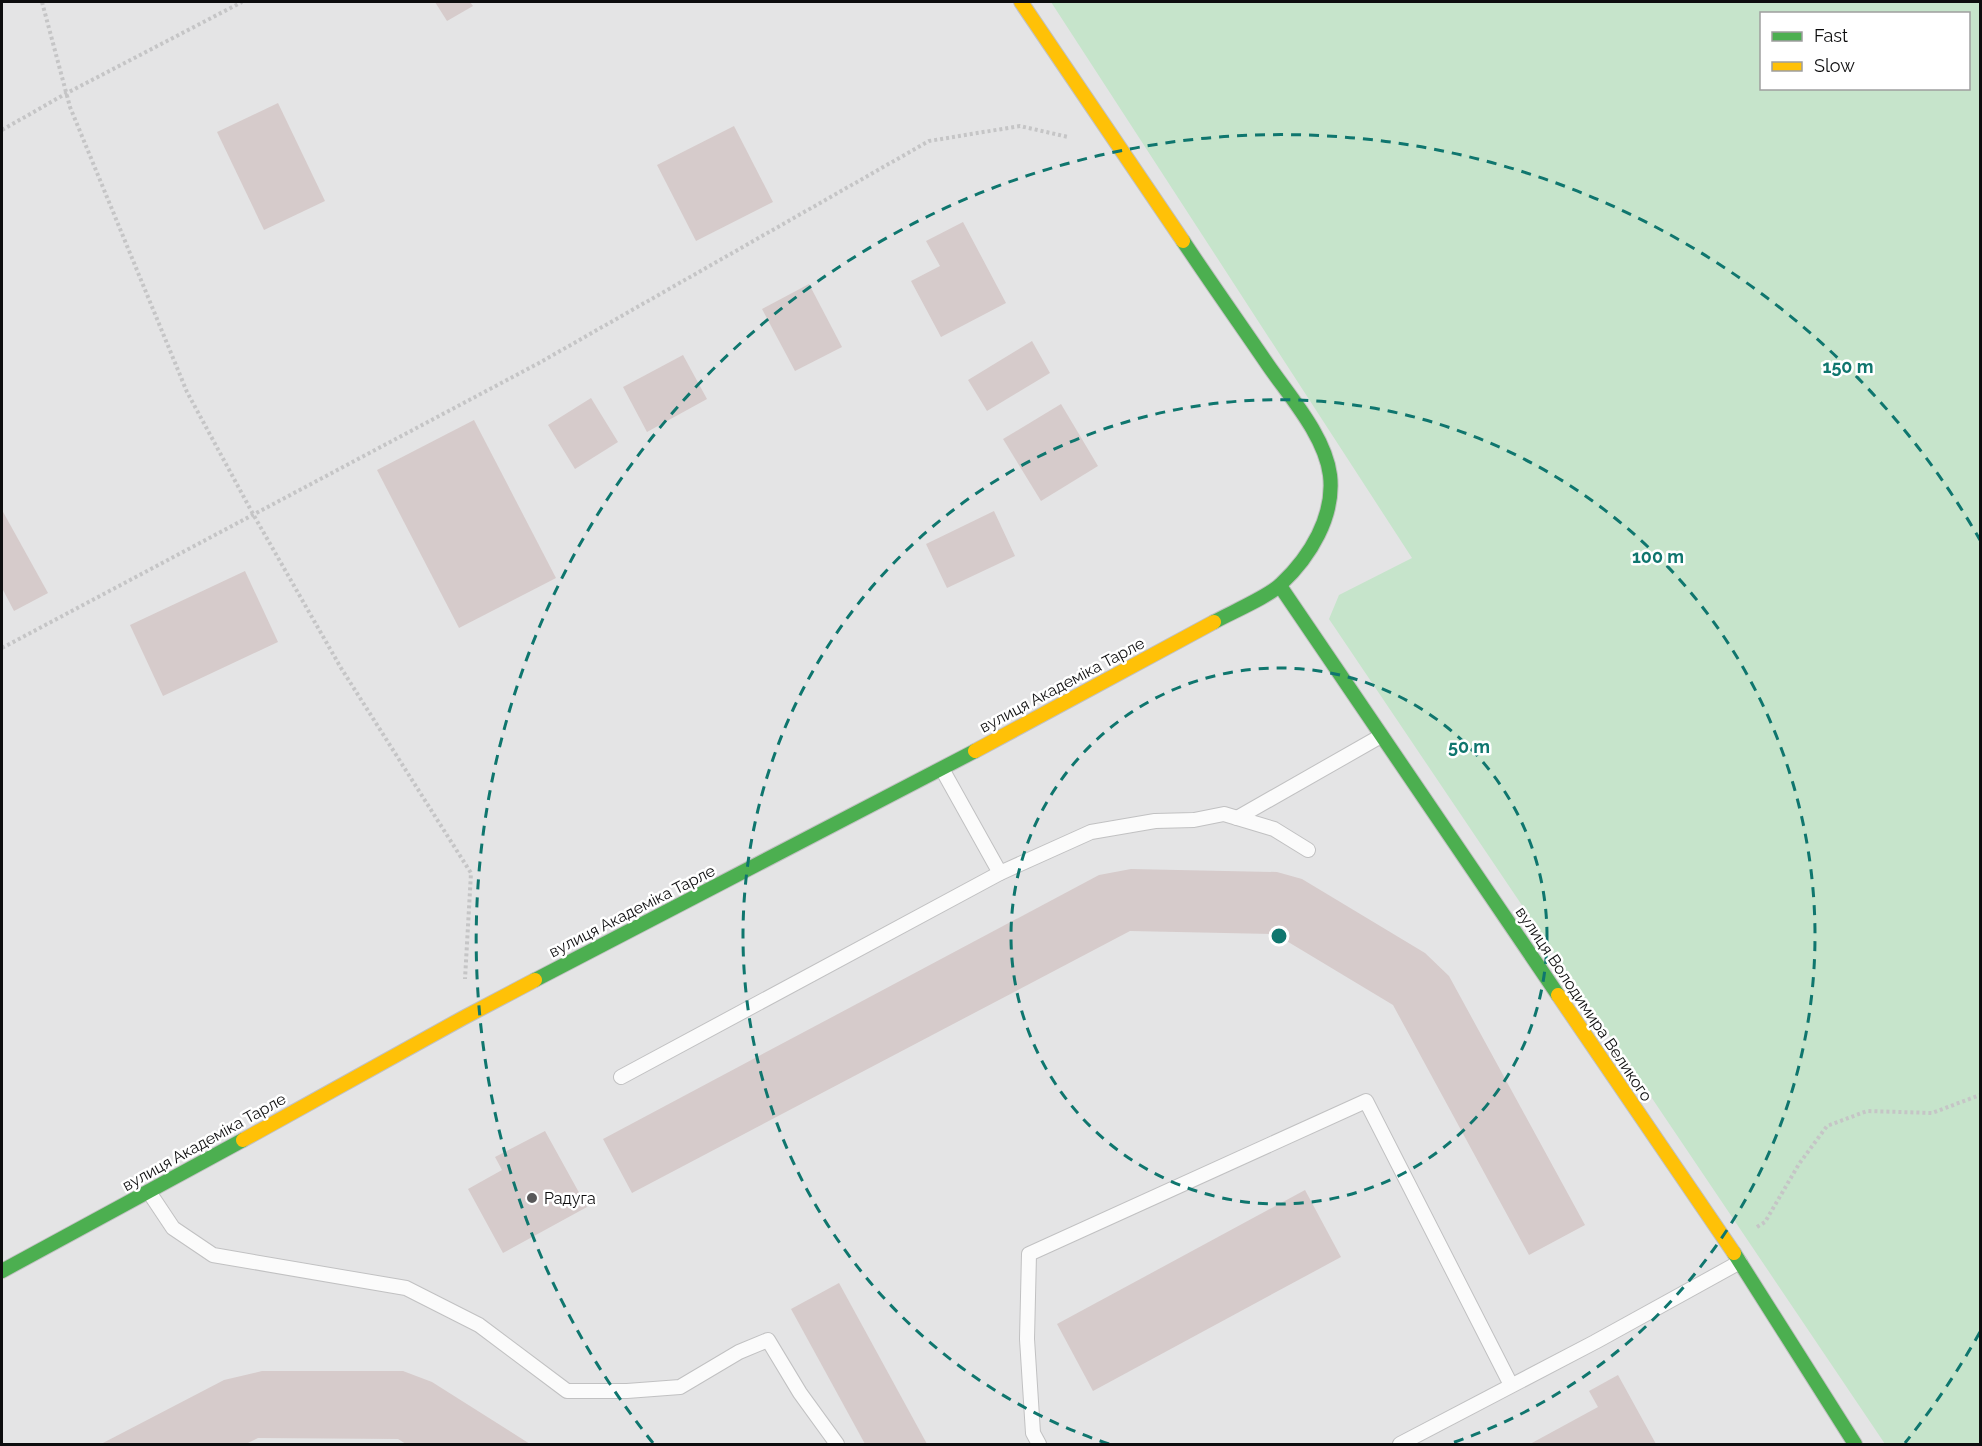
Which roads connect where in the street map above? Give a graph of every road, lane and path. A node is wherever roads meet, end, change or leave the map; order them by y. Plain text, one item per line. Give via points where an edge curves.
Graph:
1 (42, 2) edge
2 (242, 2) edge
3 (1021, 2) edge
4 (67, 93) junction
5 (2, 130) edge
6 (1075, 139) dead end
7 (253, 514) junction
8 (1280, 586) junction
9 (2, 648) edge
10 (1382, 736) junction
11 (942, 768) junction
12 (1237, 818) junction
13 (1308, 850) dead end
14 (1000, 873) junction
15 (463, 1018) junction
16 (621, 1077) dead end
17 (1980, 1095) edge
18 (149, 1192) junction
19 (1728, 1244) junction
20 (1740, 1262) junction
21 (2, 1271) edge
22 (1511, 1385) junction
23 (837, 1444) edge
24 (1039, 1444) edge
25 (1400, 1444) edge
26 (1855, 1444) edge

1 - 4 path
2 - 4 path
3 - 8 street via 1317,436 1330,475 1327,514 1303,559
4 - 5 path
4 - 7 path via 187,392
6 - 7 path via 1020,126 929,141 539,363
7 - 9 path
7 - 15 path via 341,668 471,873
8 - 10 street, вулиця Володимира Великого
8 - 11 street, вулиця Академіка Тарле
10 - 12 lane
10 - 19 street, вулиця Володимира Великого
11 - 14 lane
11 - 15 street, вулиця Академіка Тарле
12 - 13 lane via 1274,829
12 - 14 lane via 1224,814 1091,832
14 - 16 lane
15 - 18 street, вулиця Академіка Тарле
17 - 19 path via 1932,1113 1867,1111 1827,1126 1765,1222
18 - 21 street, вулиця Академіка Тарле
18 - 23 lane via 173,1228 213,1255 406,1288 479,1325 567,1391 680,1387 739,1352 768,1340
19 - 20 street, вулиця Володимира Великого
20 - 22 lane
20 - 26 street, вулиця Володимира Великого
22 - 24 lane via 1366,1101 1029,1254 1027,1339 1033,1433
22 - 25 lane

